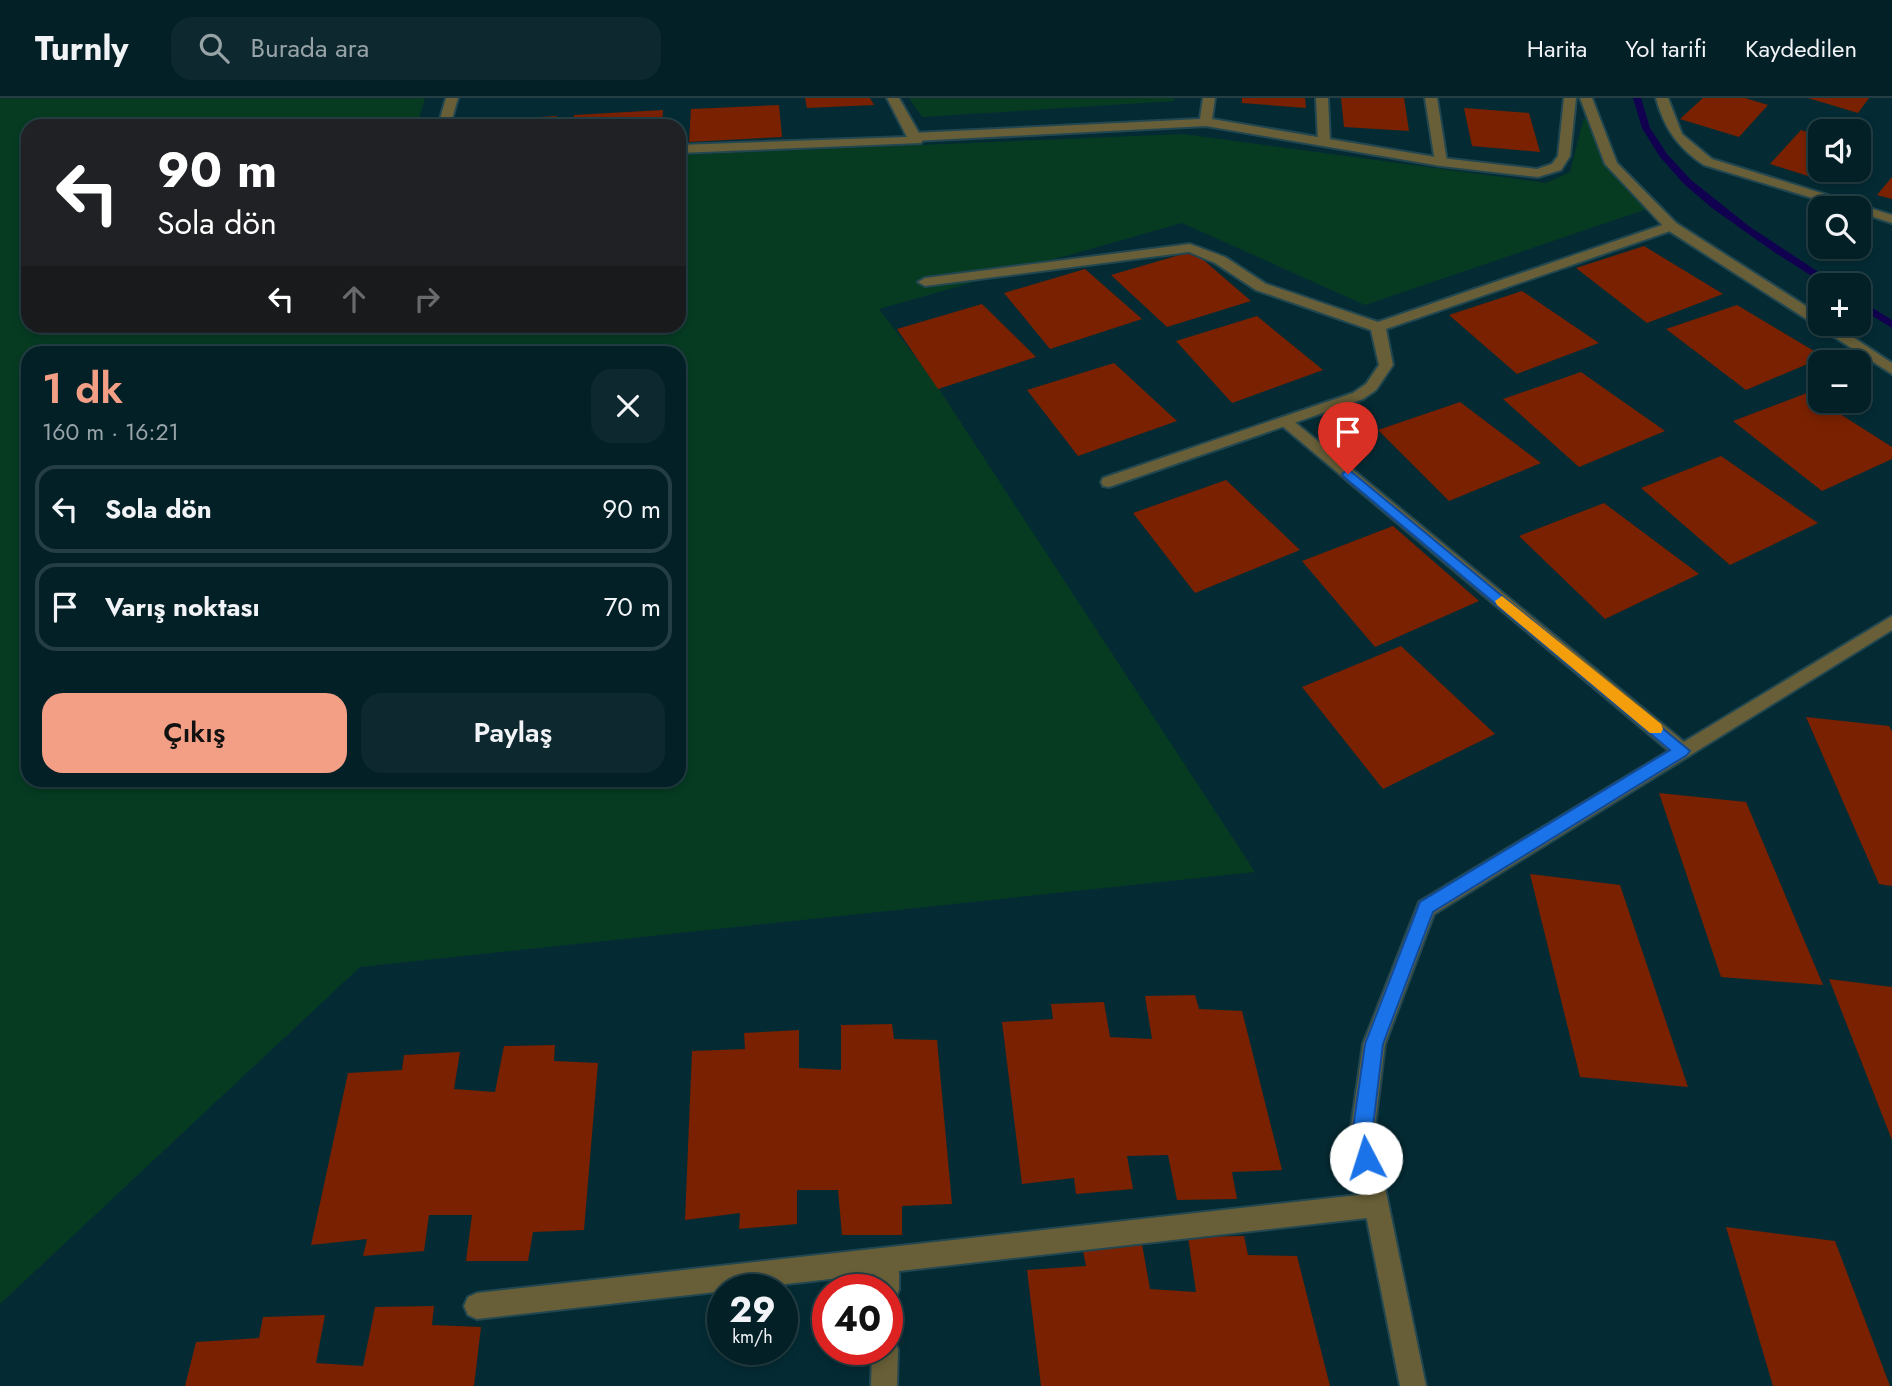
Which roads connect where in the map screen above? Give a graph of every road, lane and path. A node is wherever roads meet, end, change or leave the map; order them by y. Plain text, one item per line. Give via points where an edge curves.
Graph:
1 (452, 98) edge
2 (893, 98) edge
3 (1209, 98) edge
4 (1322, 98) edge
5 (1431, 98) edge
6 (1570, 98) edge
7 (1586, 98) edge
8 (1662, 98) edge
9 (446, 119) edge
10 (1206, 122) junction
11 (915, 138) junction
12 (1324, 142) junction
13 (686, 149) edge
14 (1441, 162) junction
15 (1819, 196) edge
16 (1871, 212) edge
17 (1892, 219) edge
18 (1671, 226) junction
19 (925, 282) dead end
20 (1808, 314) edge
21 (1378, 327) junction
22 (1841, 336) edge
23 (1892, 370) edge
24 (1286, 422) junction
25 (1109, 482) dead end
26 (1892, 622) edge
27 (1682, 751) junction
28 (1376, 1205) junction
29 (887, 1260) junction
30 (887, 1274) edge
31 (477, 1306) dead end
32 (885, 1365) edge
33 (884, 1386) edge
34 (1413, 1386) edge

1 - 9 street
2 - 11 street
3 - 10 street
4 - 12 street
5 - 14 street
6 - 14 street via 1564,156 1557,167 1538,173
7 - 18 street via 1611,164
8 - 15 street via 1666,115 1688,150 1708,162
10 - 11 street
10 - 12 street
11 - 13 street
12 - 14 street
16 - 17 street
18 - 20 street
18 - 21 street
19 - 21 street via 1190,248 1220,260 1261,287
21 - 24 street via 1386,365 1371,387 1343,403
22 - 23 street
24 - 25 street
24 - 27 street
26 - 27 street
27 - 28 street via 1426,908 1374,1044 1362,1135
28 - 29 street
28 - 34 street
29 - 30 street
29 - 31 street
32 - 33 street

